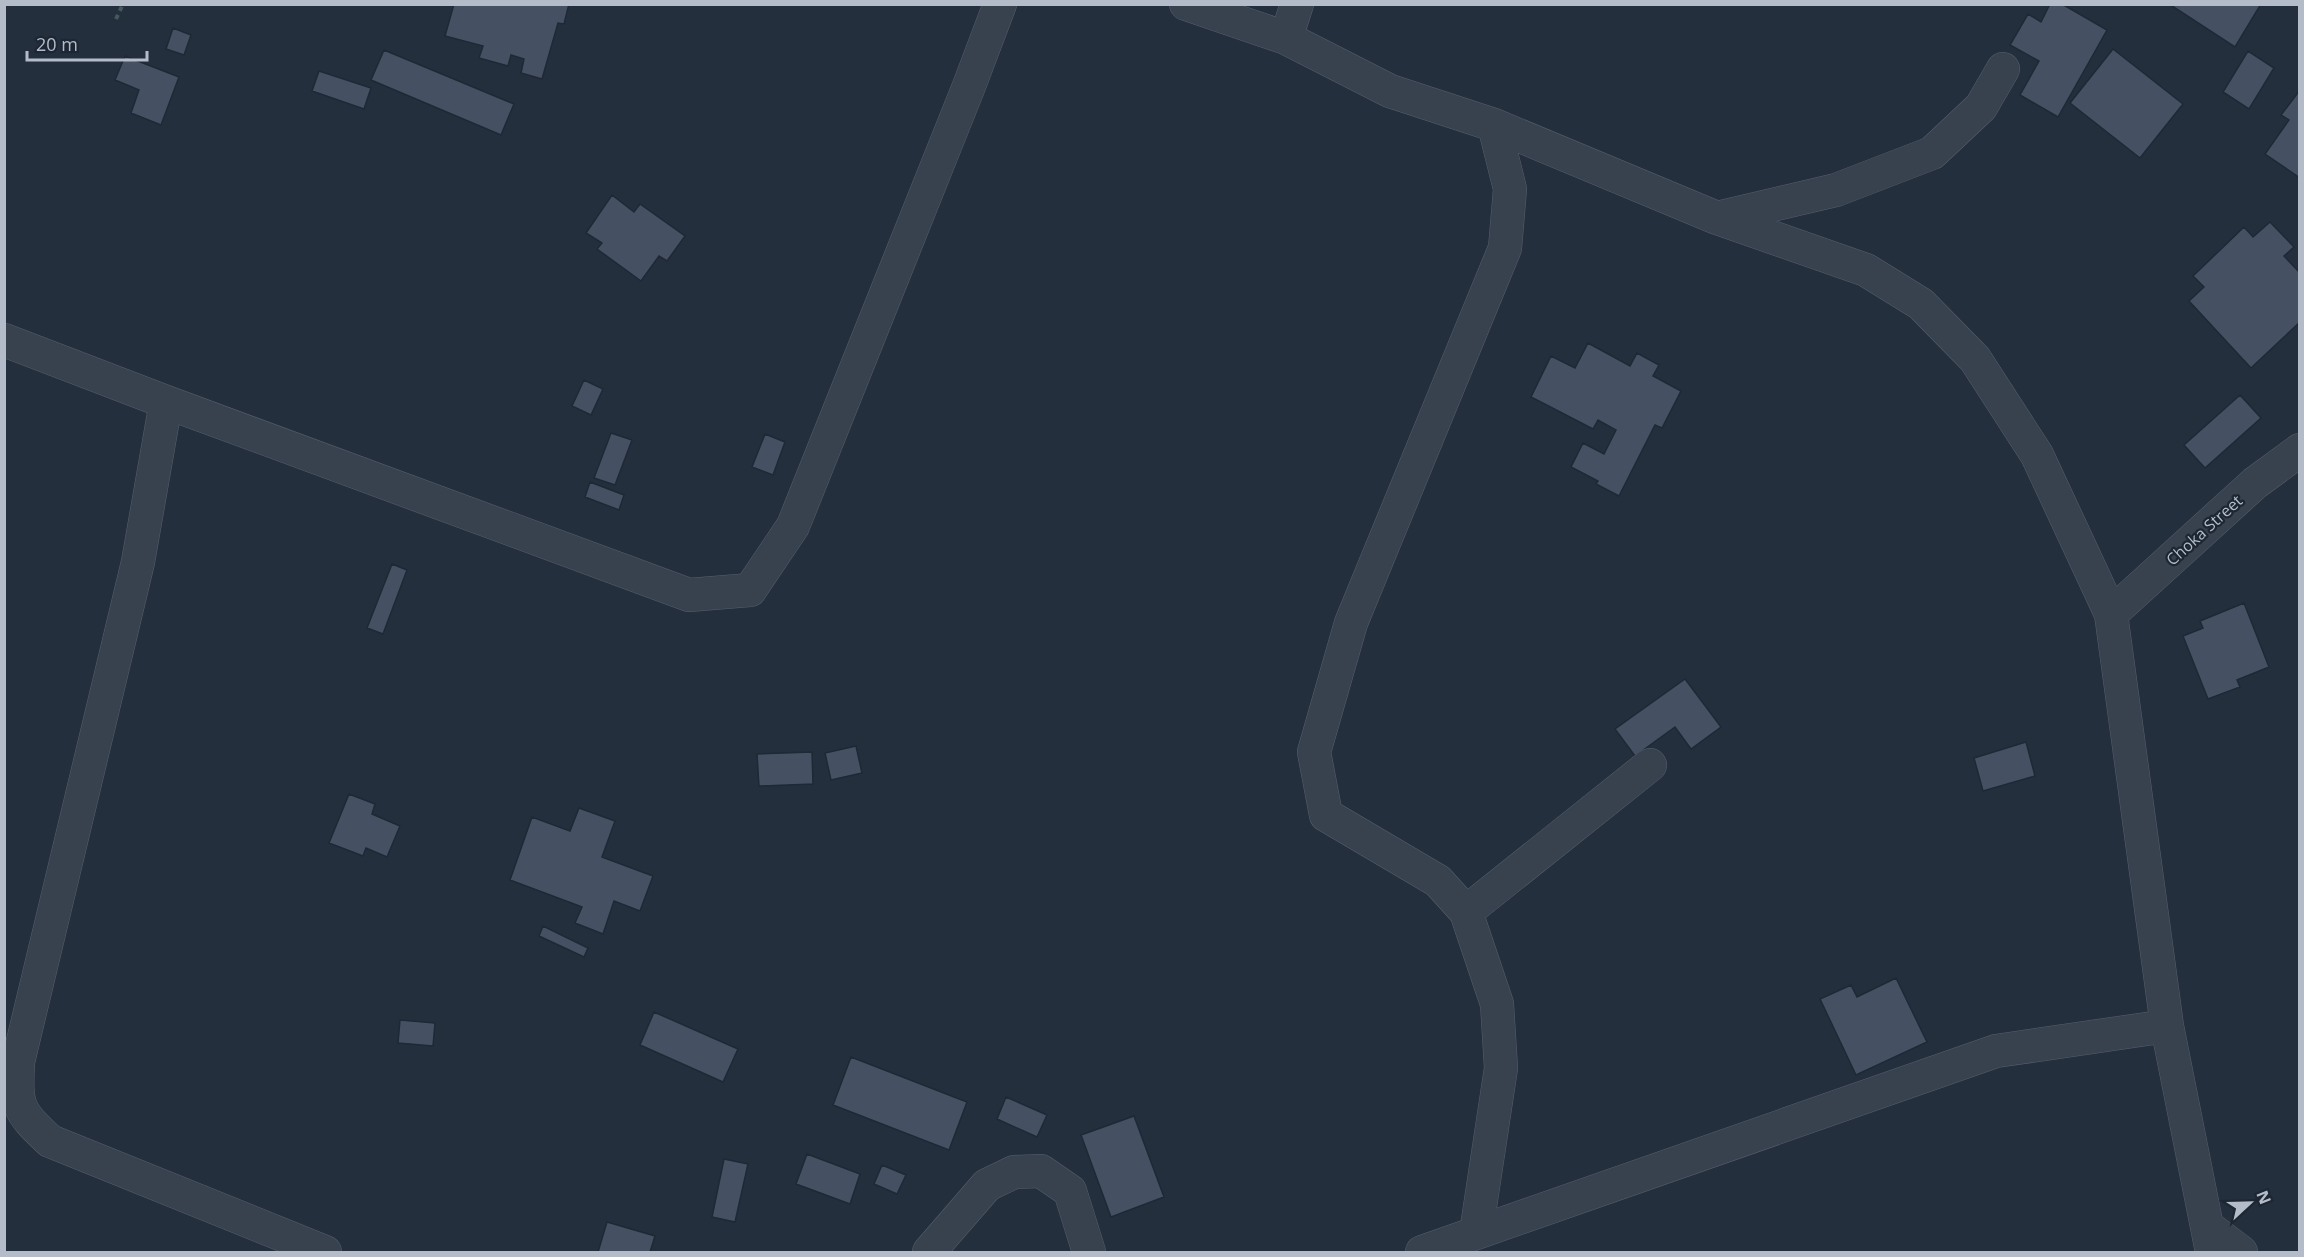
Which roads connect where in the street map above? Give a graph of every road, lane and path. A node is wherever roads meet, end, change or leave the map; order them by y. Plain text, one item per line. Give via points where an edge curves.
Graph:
1 (123, 4) edge
2 (1000, 4) edge
3 (1186, 4) edge
4 (1297, 4) edge
5 (116, 19) dead end
6 (1286, 38) junction
7 (2003, 69) dead end
8 (1494, 125) junction
9 (1717, 218) junction
10 (4, 340) edge
11 (166, 402) junction
12 (2300, 450) edge
13 (2111, 614) junction
14 (1650, 765) dead end
15 (1466, 912) junction
16 (2168, 1026) junction
17 (1476, 1233) junction
18 (2210, 1240) edge
19 (325, 1252) edge
20 (929, 1252) edge
21 (1089, 1252) edge
22 (1422, 1252) edge
23 (2241, 1252) edge

1 - 5 path
2 - 11 street via 793,526 750,591 689,595
3 - 6 street
4 - 6 street
6 - 8 street via 1390,91
7 - 9 street via 1981,107 1932,153 1836,190
8 - 9 street
8 - 15 street via 1510,189 1505,248 1351,623 1314,752 1326,815 1438,881
9 - 13 street via 1866,270 1921,304 1975,359 2037,454
10 - 11 street
11 - 19 street via 138,562 18,1062 16,1095 26,1118 50,1141
12 - 13 street, Choka Street via 2255,483
13 - 16 street
14 - 15 street
15 - 17 street via 1497,1004 1501,1068
16 - 17 street via 1996,1051
16 - 18 street
17 - 22 street
18 - 23 street
20 - 21 street via 987,1185 1014,1172 1041,1171 1070,1191

